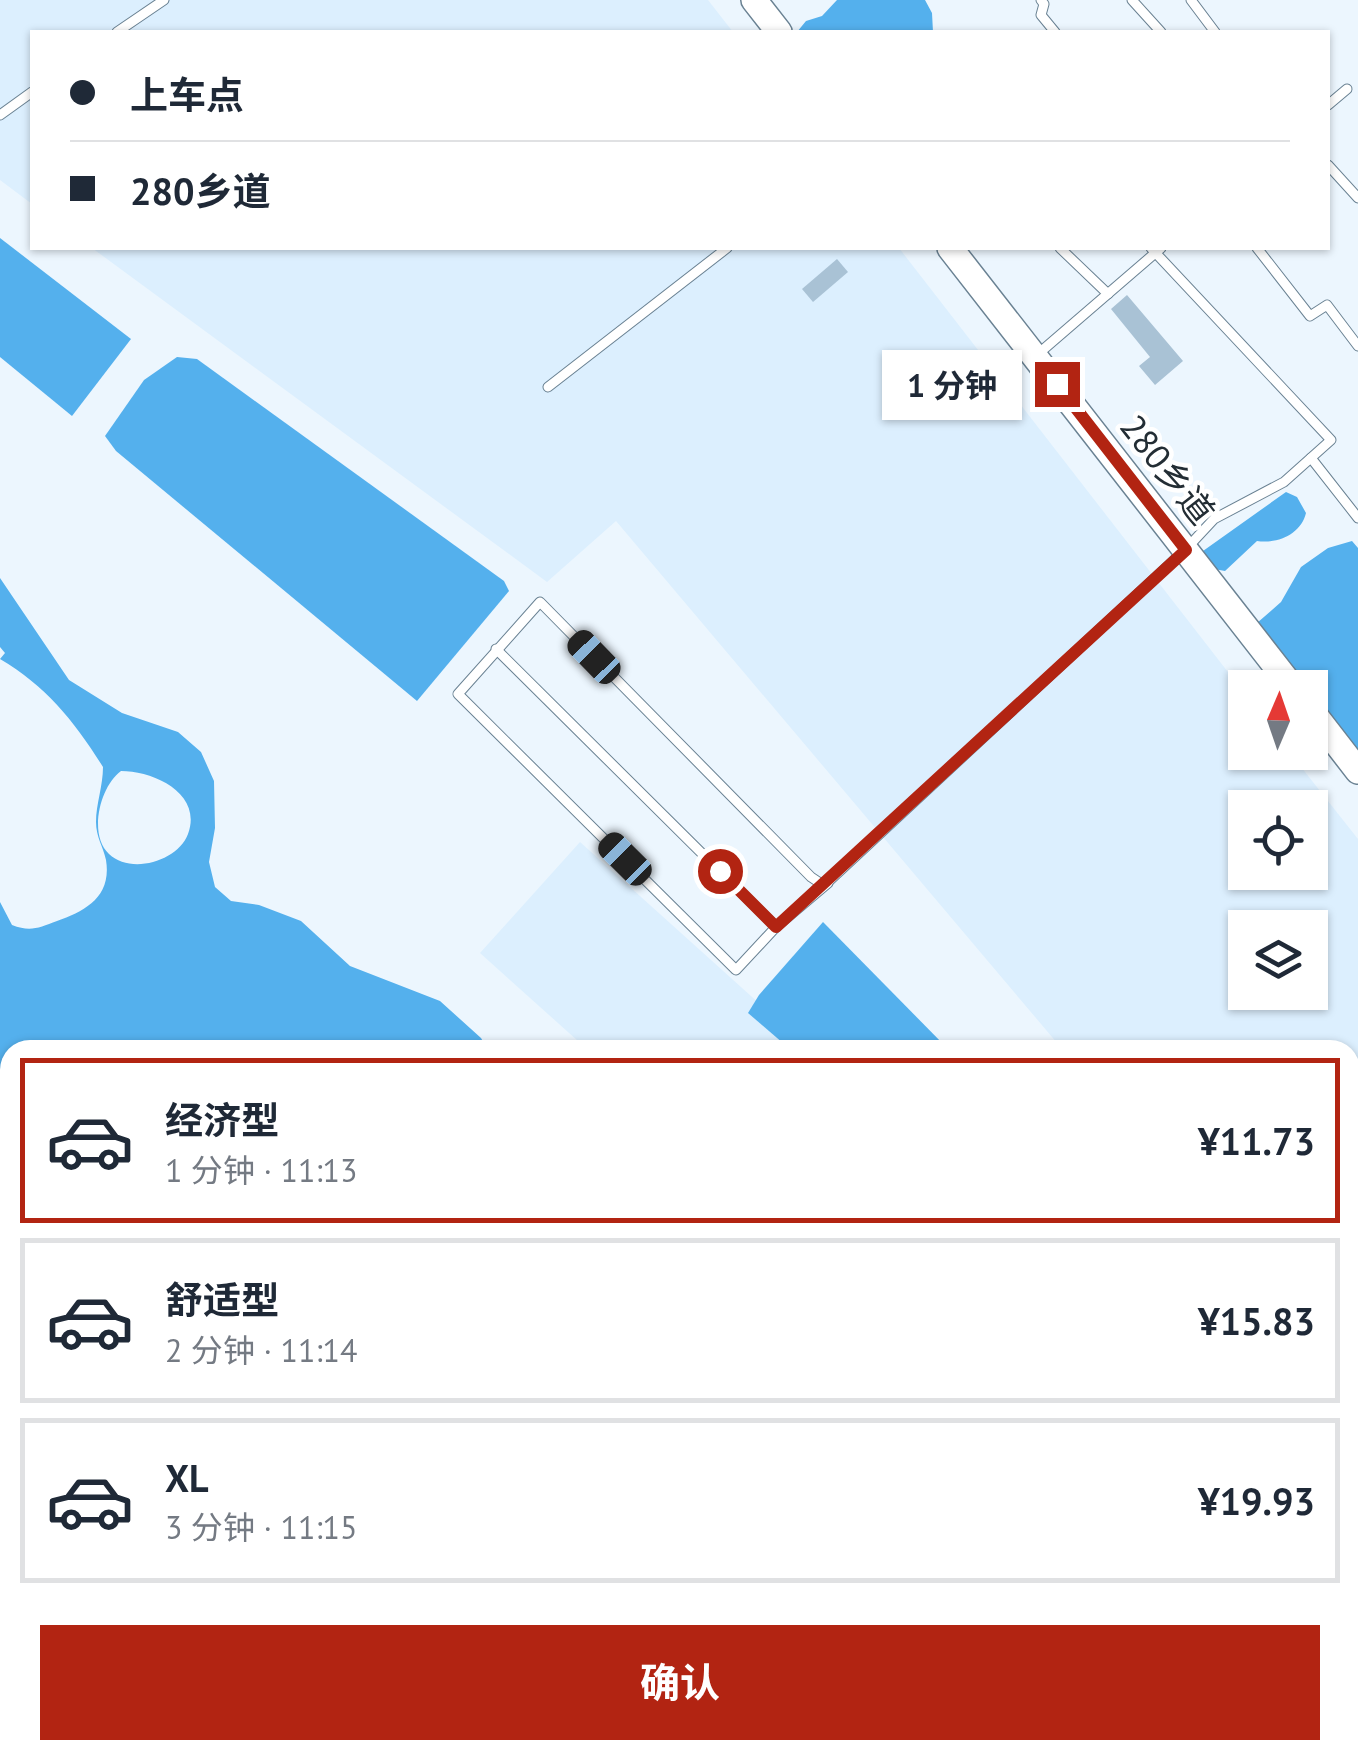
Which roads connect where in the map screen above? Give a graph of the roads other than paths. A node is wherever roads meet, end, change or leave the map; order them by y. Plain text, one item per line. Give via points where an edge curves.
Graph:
1 (164, 0) edge
2 (754, 0) edge
3 (1041, 0) edge
4 (1132, 0) edge
5 (1191, 0) edge
6 (121, 30) edge
7 (778, 30) edge
8 (1053, 30) edge
9 (1158, 30) edge
10 (1214, 30) edge
11 (1346, 88) dead end
12 (30, 93) edge
13 (1330, 103) edge
14 (0, 115) edge
15 (1330, 167) edge
16 (1358, 198) edge
17 (724, 250) edge
18 (952, 250) edge
19 (1062, 250) edge
20 (1155, 250) edge
21 (1157, 250) edge
22 (1259, 250) edge
23 (1108, 294) junction
24 (1358, 346) edge
25 (1036, 356) junction
26 (548, 387) dead end
27 (1311, 458) junction
28 (1358, 518) edge
29 (1186, 550) junction
30 (496, 649) junction
31 (1279, 670) edge
32 (1328, 733) edge
33 (1358, 771) edge
34 (829, 882) junction
35 (776, 927) junction

1 - 6 lane
2 - 7 street
3 - 8 lane via 1041,15
4 - 9 lane
5 - 10 lane
11 - 13 lane
12 - 14 lane
15 - 16 lane
17 - 26 lane
18 - 25 street, 280乡道
19 - 23 lane
20 - 23 lane
21 - 27 lane via 1330,440
22 - 24 lane via 1310,316 1326,304
23 - 25 lane
25 - 29 street, 280乡道
27 - 28 lane
27 - 29 lane via 1284,482 1214,518
29 - 31 street, 280乡道
29 - 34 lane
30 - 34 lane via 540,602 811,877
30 - 35 lane
30 - 35 lane via 458,694 736,970
32 - 33 street
34 - 35 lane

